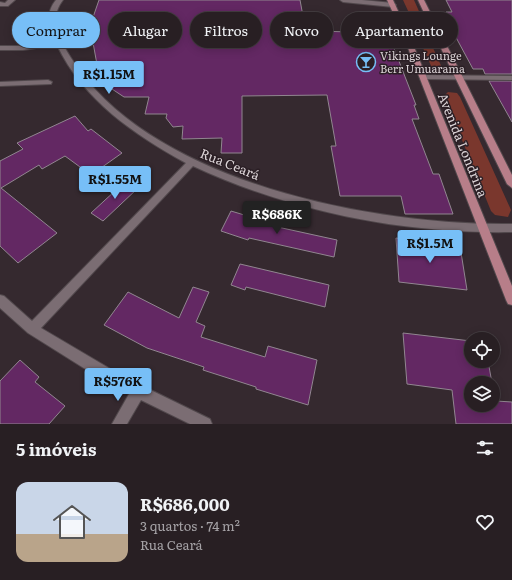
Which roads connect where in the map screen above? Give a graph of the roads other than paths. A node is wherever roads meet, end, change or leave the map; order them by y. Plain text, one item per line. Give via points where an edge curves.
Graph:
1 (12, 0) edge
2 (60, 0) edge
3 (343, 0) edge
4 (421, 0) edge
5 (391, 3) edge
6 (0, 4) edge
7 (52, 12) edge
8 (427, 12) edge
9 (0, 48) edge
10 (12, 48) edge
11 (62, 48) edge
12 (411, 48) edge
13 (444, 48) edge
14 (423, 77) junction
15 (458, 78) junction
16 (512, 78) edge
17 (48, 82) dead end
18 (0, 84) edge
19 (191, 162) junction
20 (512, 184) edge
21 (512, 228) edge
22 (483, 229) junction
23 (0, 300) edge
24 (512, 300) edge
25 (32, 329) junction
26 (138, 392) junction
27 (119, 424) edge
28 (205, 424) edge

1 - 6 street via 6,5
2 - 7 street, Rua Ceará
3 - 5 street
4 - 8 main road, Avenida Londrina
9 - 10 street
11 - 19 street, Rua Ceará via 70,63 108,108 145,135
12 - 14 main road, Avenida Londrina
13 - 15 main road, Avenida Londrina
14 - 15 street
14 - 22 main road, Avenida Londrina
15 - 16 street
15 - 20 main road, Avenida Londrina
17 - 18 street
19 - 22 street, Rua Ceará via 246,185 329,208 395,221
19 - 25 street
21 - 22 street, Rua Ceará
22 - 24 main road, Avenida Londrina
23 - 25 street
25 - 26 street
26 - 27 street
26 - 28 street

